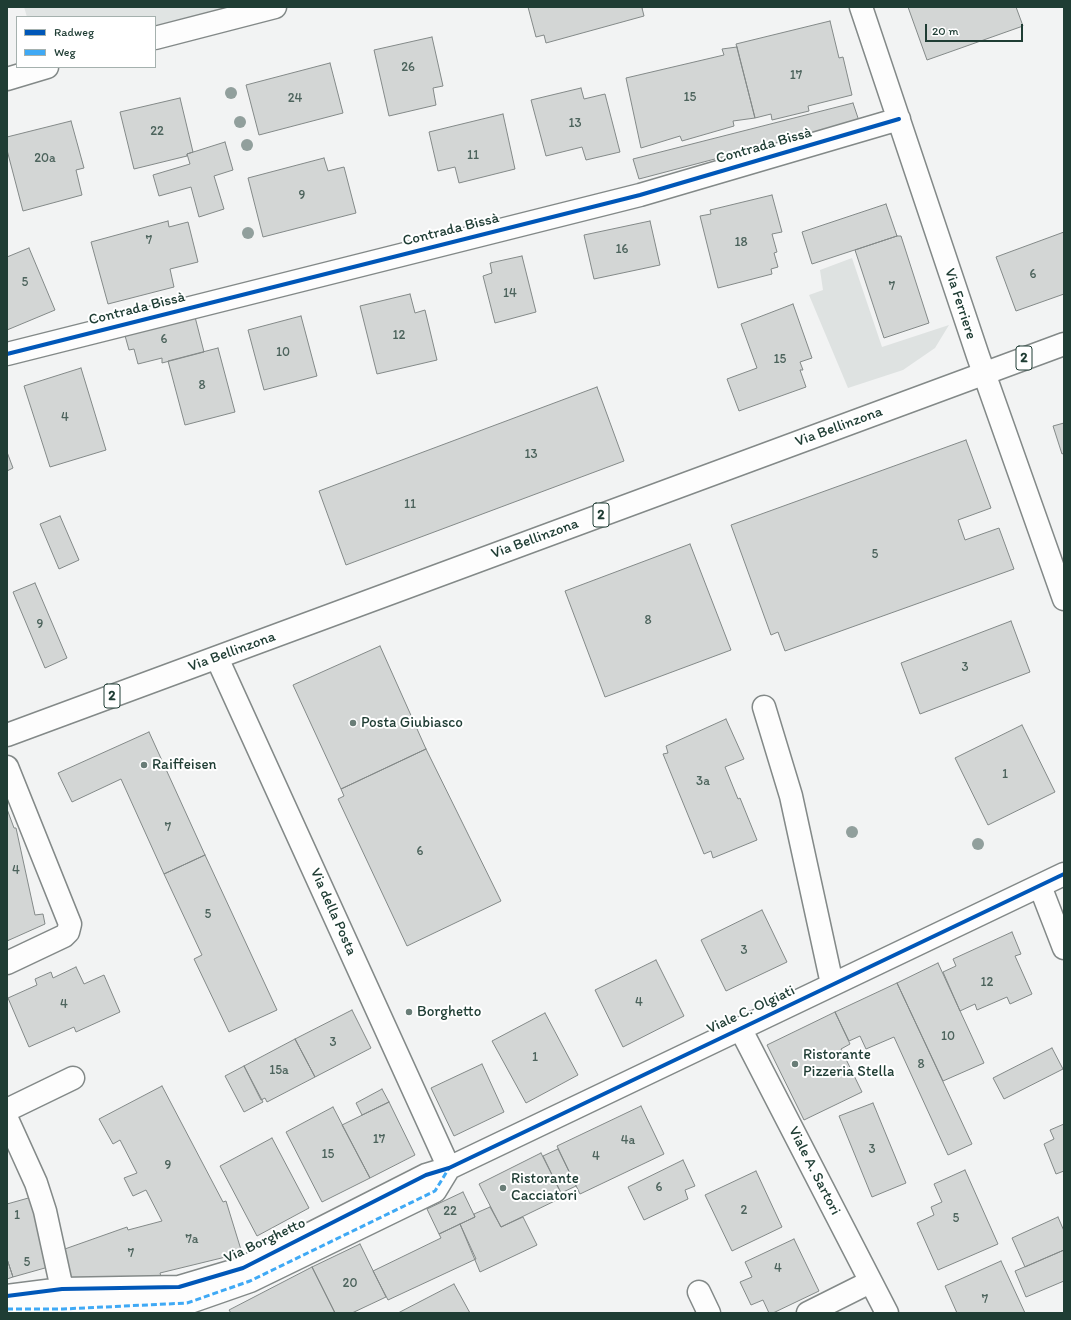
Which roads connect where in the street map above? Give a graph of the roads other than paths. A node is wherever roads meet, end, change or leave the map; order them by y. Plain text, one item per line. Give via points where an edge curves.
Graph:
1 (274, 7) edge
2 (861, 7) edge
3 (156, 38) edge
4 (44, 68) edge
5 (7, 79) edge
6 (899, 119) junction
7 (1064, 344) edge
8 (7, 354) edge
9 (984, 373) junction
10 (1064, 599) edge
11 (217, 658) junction
12 (764, 707) dead end
13 (7, 735) edge
14 (7, 767) edge
15 (1064, 874) edge
16 (1040, 886) junction
17 (1064, 948) edge
18 (7, 963) edge
19 (832, 984) junction
20 (740, 1028) junction
21 (73, 1078) dead end
22 (7, 1110) edge
23 (7, 1119) edge
24 (449, 1168) junction
25 (870, 1282) junction
26 (699, 1292) dead end
27 (7, 1296) edge
28 (62, 1299) junction
29 (7, 1310) edge
30 (709, 1313) edge
31 (808, 1313) edge
32 (887, 1313) edge

1 - 3 street
2 - 6 street, Via Ferriere
4 - 5 street
6 - 8 street, Contrada Bissà via 640,195
6 - 9 street, Via Ferriere
7 - 9 street, Via Bellinzona / 2
9 - 10 street, Via Ferriere
9 - 11 street, Via Bellinzona / 2
11 - 13 street, Via Bellinzona / 2
11 - 24 street, Via della Posta
12 - 19 street via 791,796
14 - 18 street via 70,924 64,936
15 - 16 street, Viale C. Olgiati
16 - 17 street
16 - 19 street, Viale C. Olgiati
19 - 20 street, Viale C. Olgiati
20 - 24 street, Viale C. Olgiati
20 - 25 street, Viale A. Sartori
21 - 22 street
23 - 28 street via 36,1183 45,1211
24 - 28 street, Via Borghetto via 426,1175 243,1268 179,1287
25 - 31 street
25 - 32 street, Viale A. Sartori
26 - 30 street
27 - 28 street, Via Borghetto
28 - 29 street, Via Borghetto

